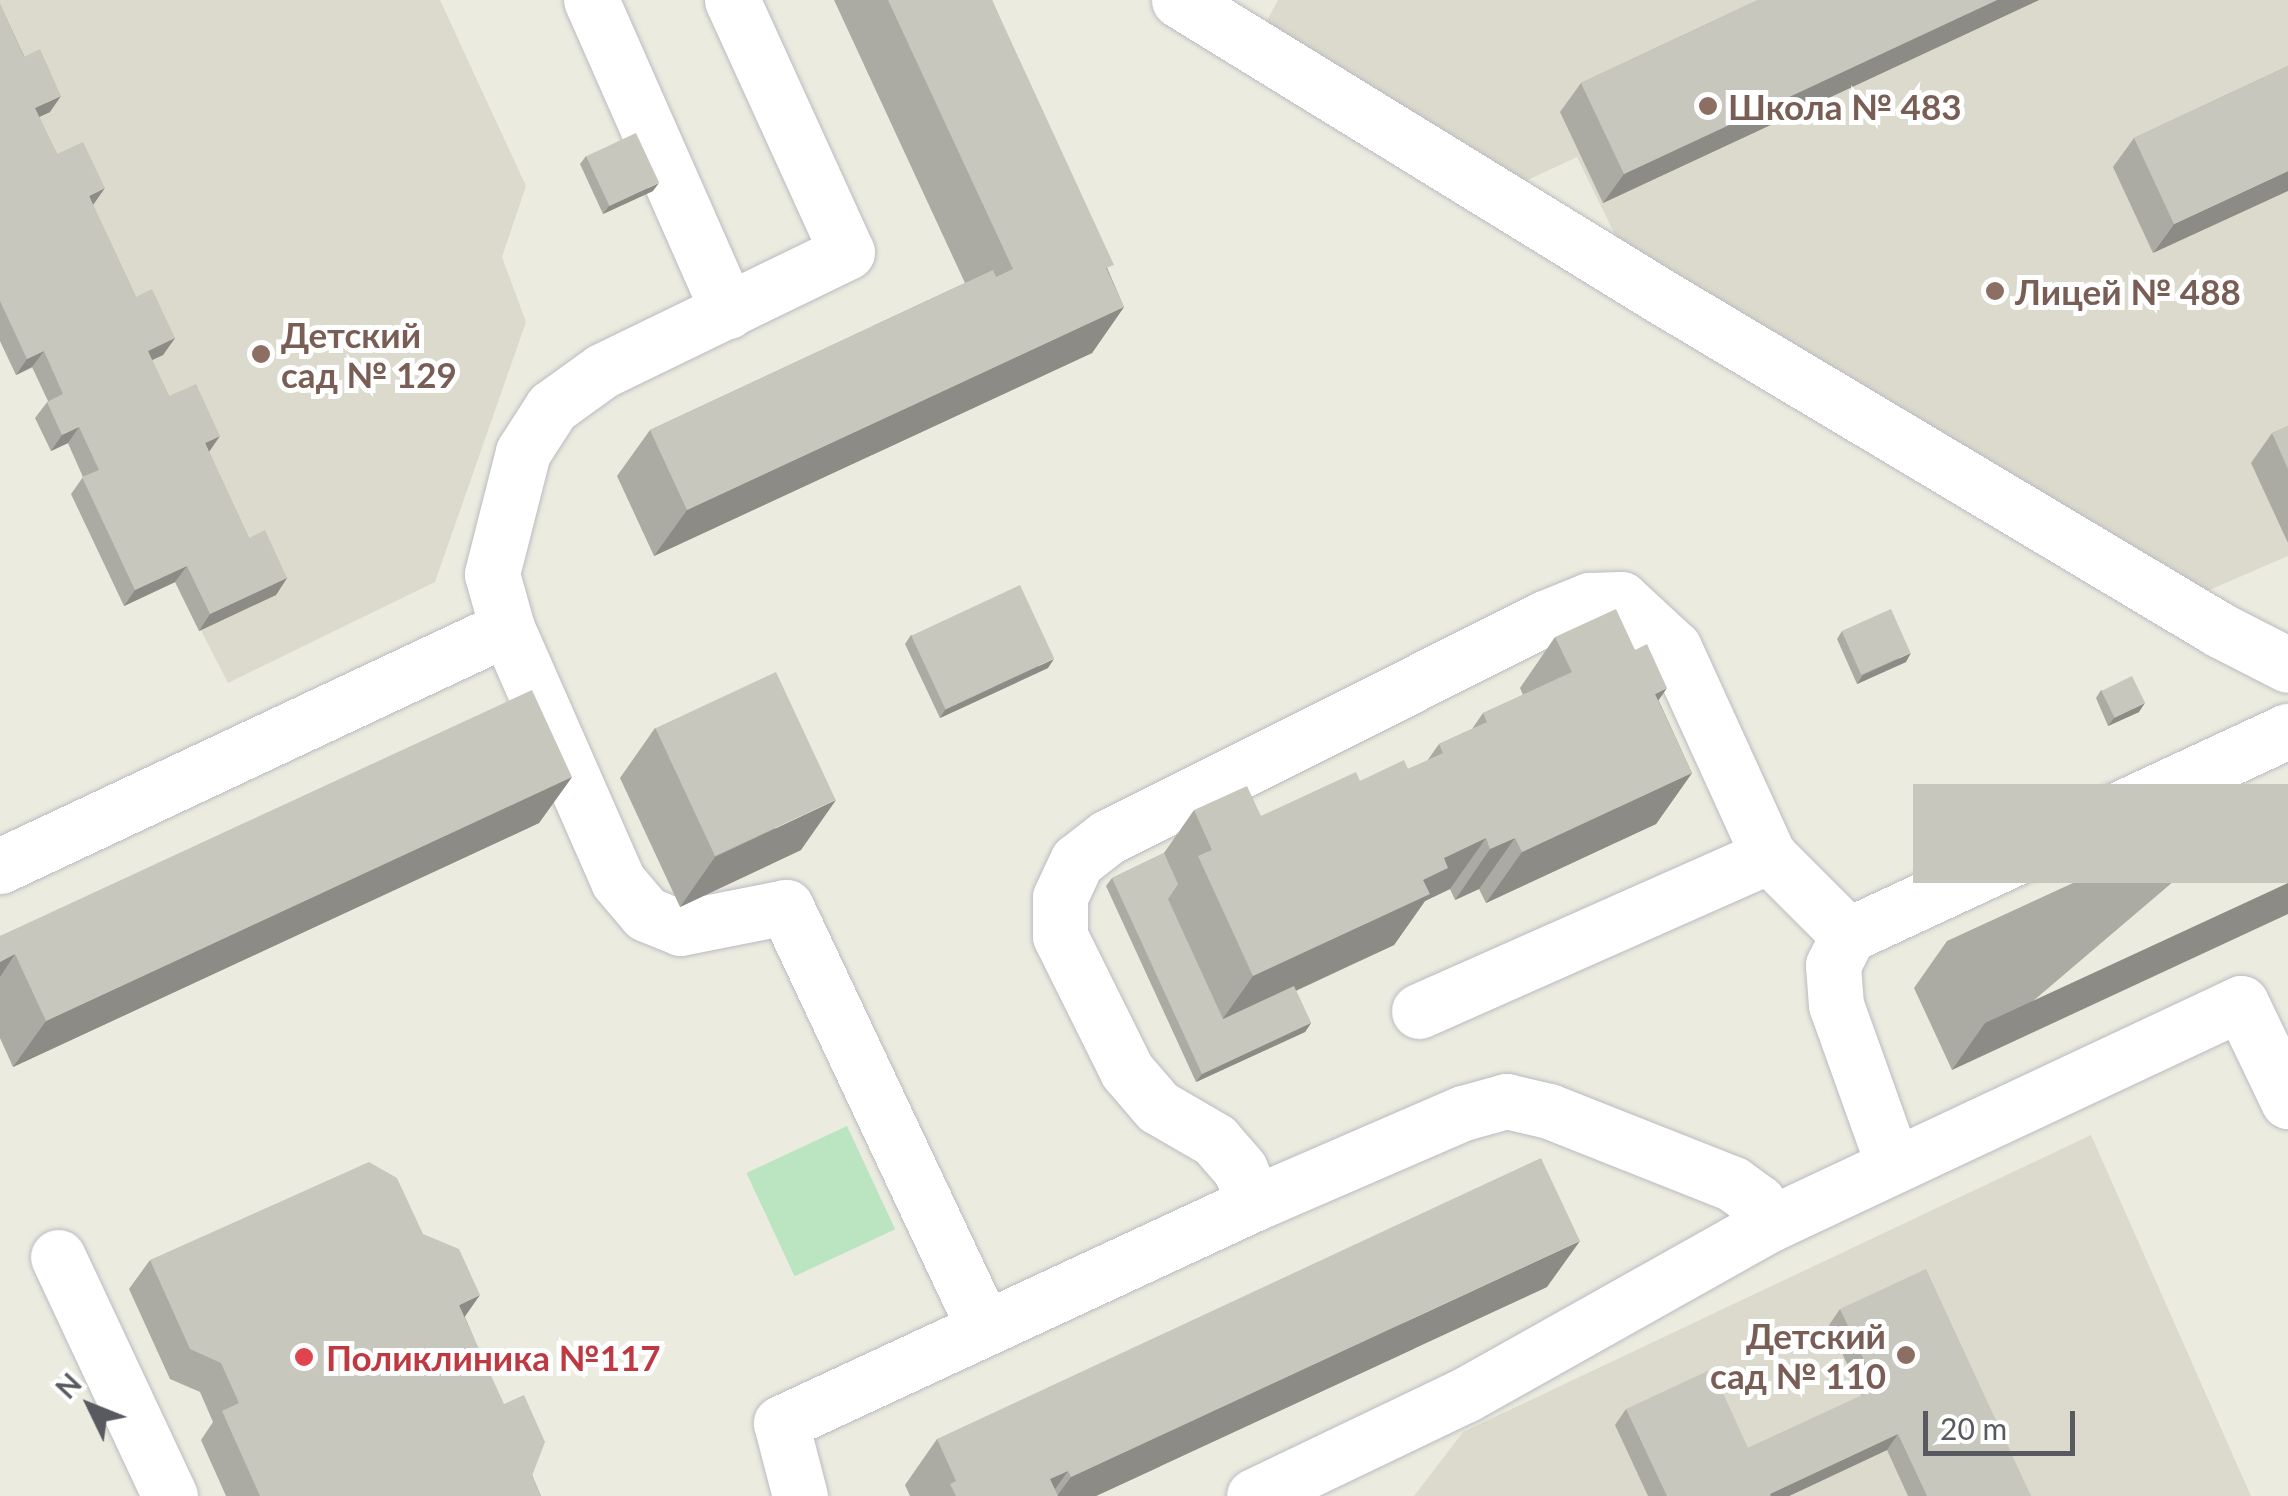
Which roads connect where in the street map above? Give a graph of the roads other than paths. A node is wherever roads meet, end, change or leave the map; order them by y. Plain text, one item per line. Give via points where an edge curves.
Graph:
1 (591, 0) edge
2 (732, 0) edge
3 (1179, 0) edge
4 (728, 311) junction
5 (507, 628) junction
6 (2288, 665) edge
7 (2288, 732) edge
8 (1769, 856) junction
9 (0, 866) edge
10 (1848, 936) junction
11 (1418, 1011) dead end
12 (2288, 1102) edge
13 (1893, 1164) junction
14 (1255, 1203) junction
15 (1770, 1224) junction
16 (58, 1258) dead end
17 (984, 1328) junction
18 (170, 1496) edge
19 (800, 1496) edge
20 (1254, 1496) edge

1 - 4 lane
2 - 4 lane via 847,252
3 - 6 lane via 1657,294
4 - 5 lane via 602,371 552,407 522,452 501,524 492,574
5 - 9 lane
5 - 17 lane via 618,881 646,914 680,928 786,907
7 - 10 lane
8 - 10 lane
8 - 11 lane
8 - 14 lane via 1674,648 1622,598 1589,600 1546,618 1108,837 1076,862 1060,897 1060,936 1127,1071 1158,1107 1214,1140 1240,1170
10 - 13 lane via 1833,965 1836,1005
12 - 13 lane via 2241,1003
13 - 15 lane
14 - 15 lane via 1463,1113 1506,1101 1549,1110 1734,1184 1758,1202
14 - 17 lane
15 - 20 lane via 1465,1396
16 - 18 lane
17 - 19 lane via 781,1423

